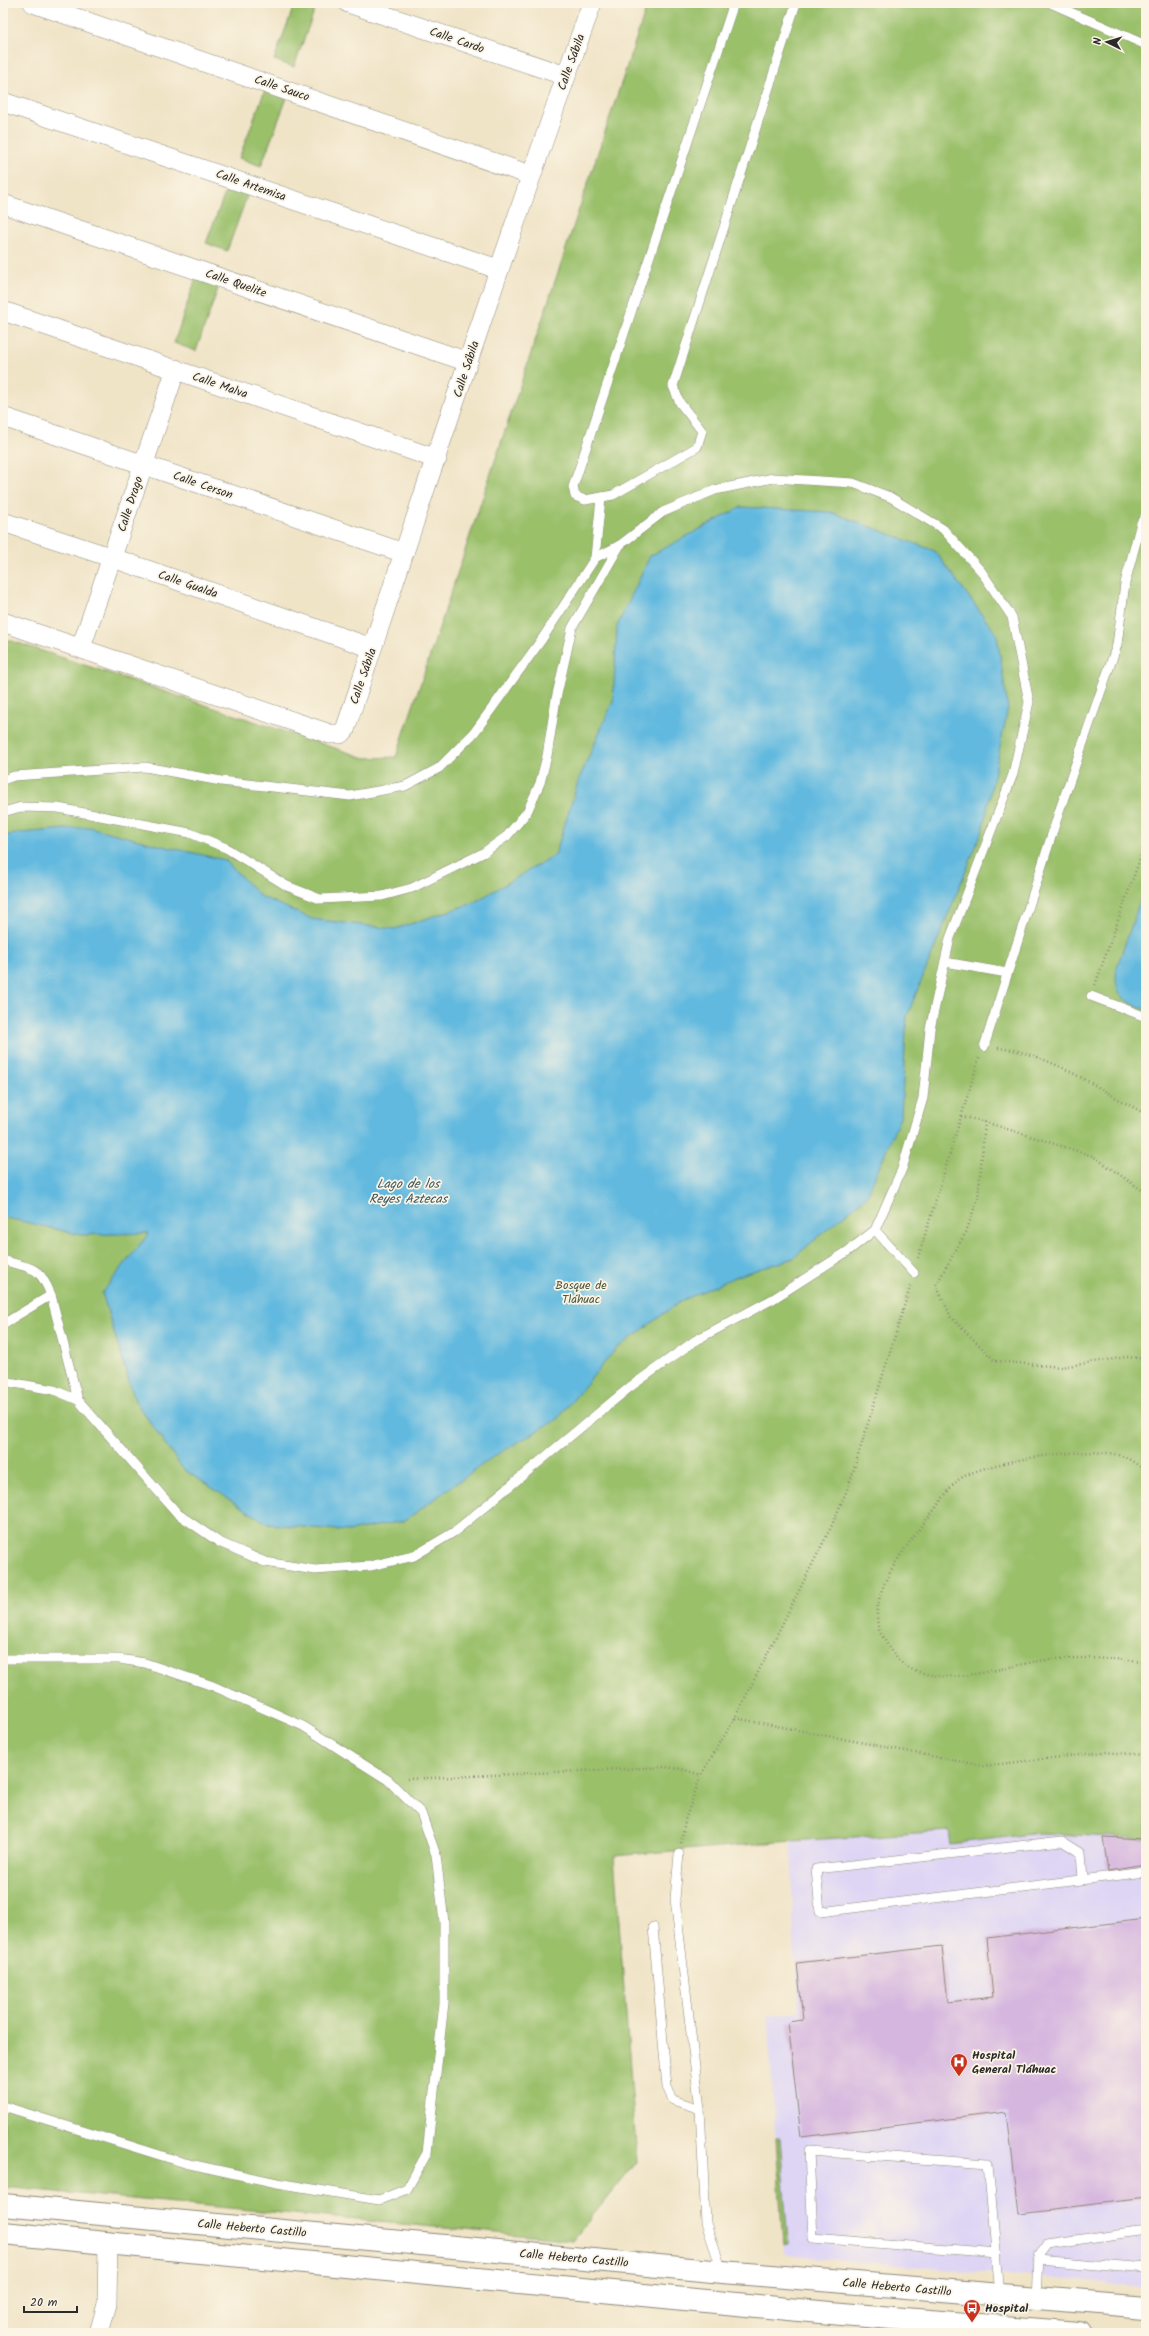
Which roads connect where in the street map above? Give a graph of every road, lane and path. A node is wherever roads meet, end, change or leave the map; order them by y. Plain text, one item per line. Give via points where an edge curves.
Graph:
1 (33, 3) edge
2 (348, 3) edge
3 (592, 3) edge
4 (734, 3) edge
5 (796, 3) edge
6 (1050, 3) edge
7 (1146, 45) edge
8 (566, 76) junction
9 (3, 102) edge
10 (530, 174) junction
11 (3, 204) edge
12 (498, 269) junction
13 (3, 311) edge
14 (468, 362) junction
15 (176, 369) junction
16 (3, 417) edge
17 (437, 459) junction
18 (143, 465) junction
19 (601, 498) junction
20 (1146, 515) edge
21 (3, 522) edge
22 (620, 545) junction
23 (404, 553) junction
24 (113, 558) junction
25 (595, 558) junction
26 (3, 622) edge
27 (84, 639) dead end
28 (372, 648) junction
29 (3, 780) edge
30 (3, 812) edge
31 (1146, 842) edge
32 (945, 962) junction
33 (1007, 973) junction
34 (1091, 996) joint
35 (1146, 1017) edge
36 (984, 1047) junction
37 (1146, 1114) edge
38 (961, 1116) junction
39 (985, 1122) junction
40 (1146, 1193) edge
41 (874, 1230) junction
42 (3, 1260) edge
43 (914, 1273) junction
44 (51, 1295) junction
45 (3, 1324) edge
46 (1146, 1359) edge
47 (3, 1381) edge
48 (78, 1400) junction
49 (1146, 1472) edge
50 (3, 1658) edge
51 (1146, 1661) edge
52 (735, 1718) junction
53 (1146, 1755) edge
54 (701, 1775) junction
55 (388, 1780) junction
56 (679, 1854) joint
57 (1146, 1872) edge
58 (1083, 1879) junction
59 (653, 1927) dead end
60 (3, 2106) edge
61 (700, 2109) junction
62 (3, 2205) edge
63 (1146, 2230) edge
64 (3, 2233) edge
65 (108, 2243) junction
66 (997, 2253) junction
67 (1038, 2260) junction
68 (1146, 2269) edge
69 (723, 2272) junction
70 (773, 2276) junction
71 (1000, 2295) junction
72 (1036, 2298) junction
73 (771, 2307) junction
74 (1146, 2307) edge
75 (99, 2333) edge
76 (1079, 2333) edge

1 - 10 street, Calle Sauco
2 - 8 street, Calle Cardo
3 - 8 street, Calle Sábila
4 - 19 lane via 573,487 575,496 585,500
5 - 19 lane via 673,386 680,403 702,431 697,447 613,495
6 - 7 lane
8 - 10 street, Calle Sábila
9 - 12 street, Calle Artemisa
10 - 12 street, Calle Sábila
11 - 14 street, Calle Quelite
12 - 14 street, Calle Sábila
13 - 15 street, Calle Malva
14 - 17 street, Calle Sábila
15 - 17 street, Calle Malva
15 - 18 street, Calle Drago
16 - 18 street, Calle Cerson
17 - 23 street, Calle Sábila
18 - 23 street, Calle Cerson
18 - 24 street, Calle Drago
19 - 25 lane
20 - 33 lane via 1141,523 1125,583 1117,645
21 - 24 street, Calle Gualda
22 - 25 lane
22 - 30 lane via 572,628 556,699 546,763 527,812 507,836 483,854 412,888 382,896 320,899 287,886 226,848 190,833 58,808 21,807
22 - 32 lane via 663,512 714,490 773,478 853,483 890,497 943,529 981,571 1012,617 1029,702 1013,774 950,938
23 - 28 street, Calle Sábila
24 - 27 street, Calle Drago
24 - 28 street, Calle Gualda
25 - 29 lane via 542,639 474,733 439,768 405,786 350,796 221,781 145,767 14,776
26 - 28 street, Calle Sábila via 330,734 340,734 345,730
31 - 34 path
32 - 33 lane
32 - 41 lane via 930,1029 923,1098 902,1169
33 - 36 lane
34 - 35 lane
36 - 37 path via 1015,1049 1042,1057
36 - 38 path
38 - 39 path
38 - 43 path
39 - 40 path via 1093,1156
39 - 46 path via 978,1198 966,1232 936,1286 951,1317 995,1361 1061,1367 1127,1357
41 - 43 lane
41 - 48 lane via 848,1251 772,1299 696,1340 642,1378 454,1532 414,1556 370,1566 315,1570 265,1562 219,1542 178,1514
42 - 44 lane via 34,1268 44,1279
43 - 52 path via 849,1485 832,1525
44 - 45 lane
44 - 48 lane
47 - 48 lane via 54,1390
49 - 51 path via 1134,1461 1119,1455 1098,1452 1060,1453 990,1467 970,1474 956,1481 902,1552 882,1589 878,1605 879,1630 890,1650 904,1664 918,1672 950,1677 1013,1665 1084,1657
50 - 55 lane via 119,1659 145,1664 213,1686 303,1726
52 - 53 path via 983,1766 1104,1752
52 - 54 path
54 - 55 path via 680,1768 665,1767
54 - 56 path via 685,1820
55 - 60 lane via 421,1813 436,1855 444,1922 444,2004 427,2153 407,2189 379,2200 277,2183 184,2163
56 - 61 lane via 675,1898
57 - 58 lane
58 - 58 lane via 1081,1853 1062,1841 816,1869 820,1912
59 - 61 lane via 667,2087 673,2100
61 - 69 lane via 706,2223
62 - 69 main road, Calle Heberto Castillo
63 - 67 lane via 1054,2242 1042,2248
64 - 65 main road
65 - 73 main road
65 - 75 street via 107,2304
66 - 66 lane via 813,2238 809,2151 988,2164
66 - 71 lane
67 - 68 lane
67 - 72 lane
69 - 70 main road, Calle Heberto Castillo
70 - 71 main road, Calle Heberto Castillo
70 - 73 main road
71 - 72 main road, Calle Heberto Castillo
72 - 74 main road, Calle Heberto Castillo
73 - 76 main road

